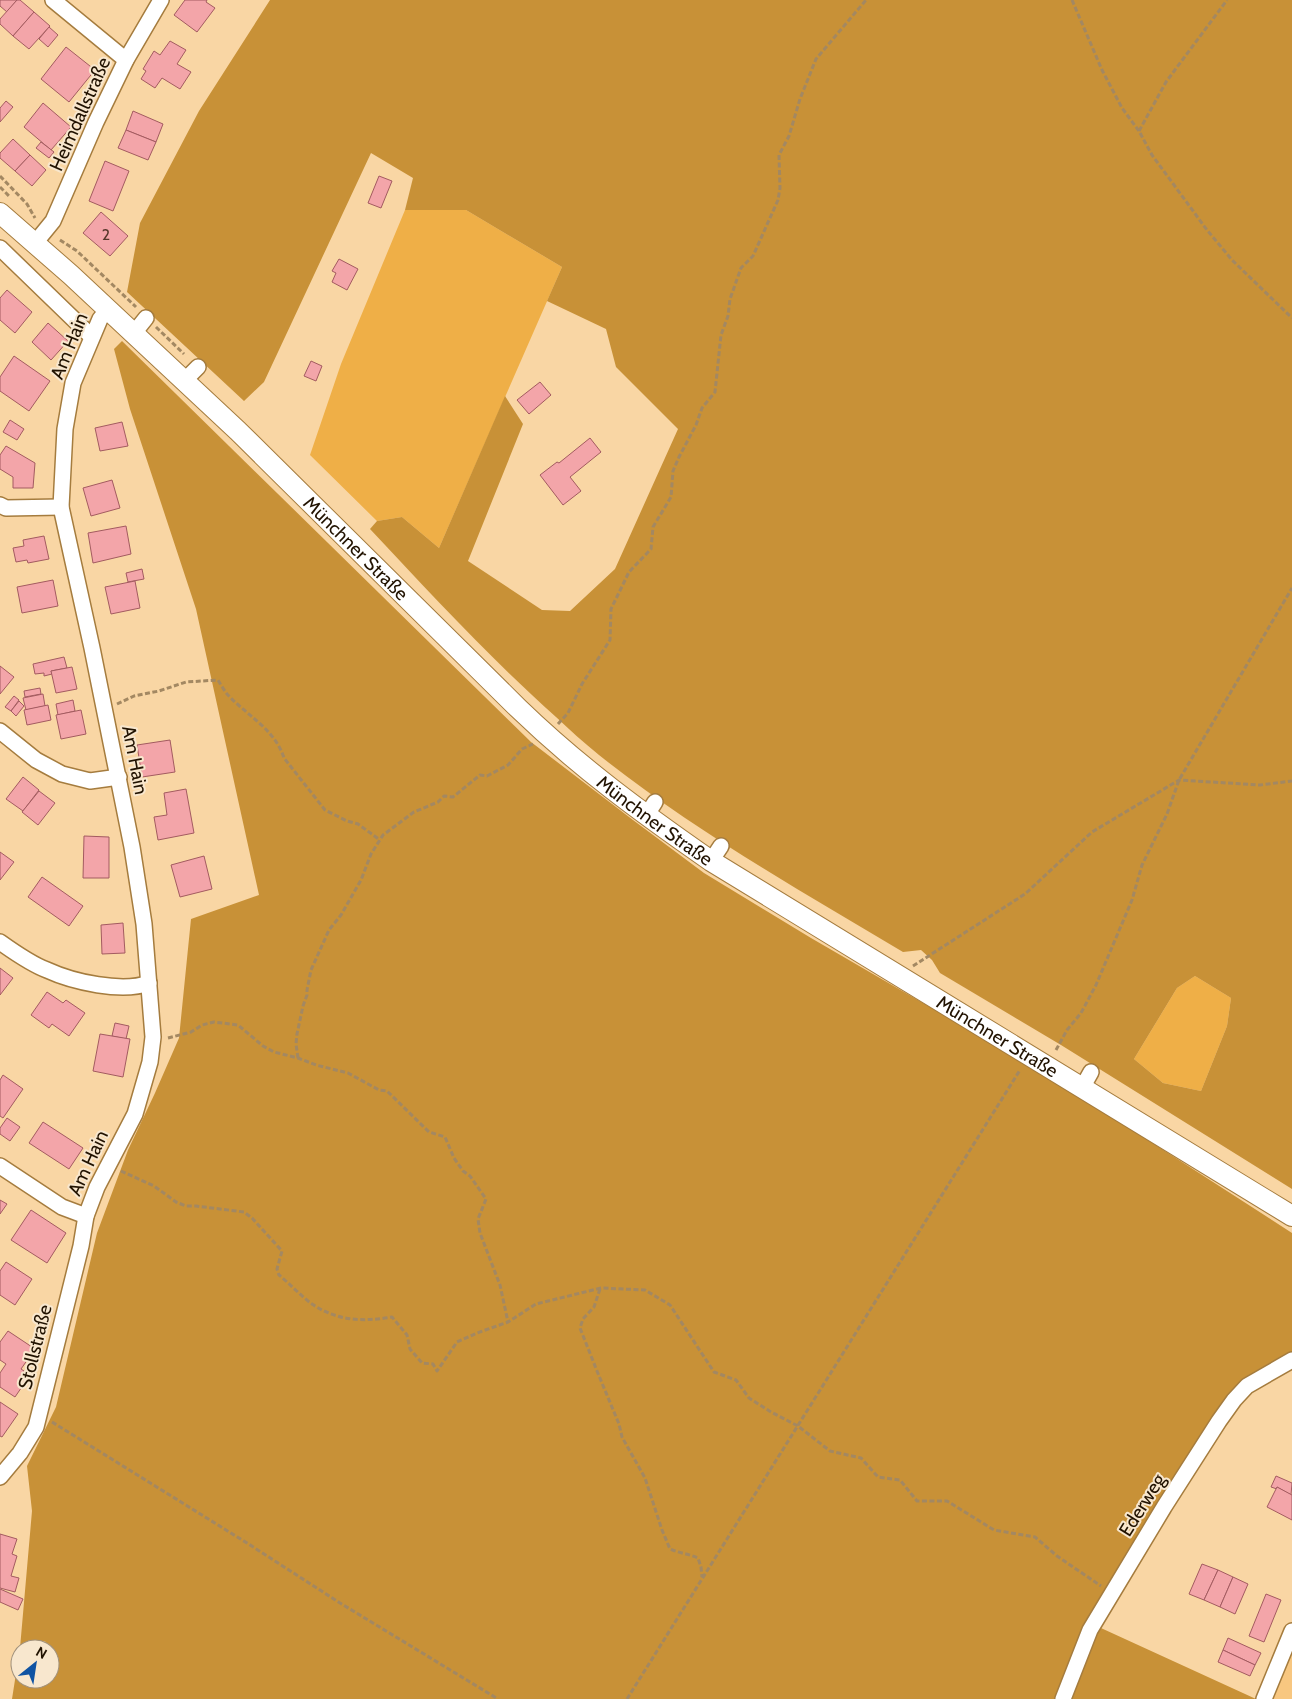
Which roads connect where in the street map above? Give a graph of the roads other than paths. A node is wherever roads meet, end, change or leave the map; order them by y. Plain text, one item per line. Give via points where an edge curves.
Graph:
1 (53, 0) edge
2 (161, 0) edge
3 (126, 60) junction
4 (0, 213) edge
5 (35, 243) junction
6 (0, 248) edge
7 (108, 309) junction
8 (146, 318) road end
9 (134, 333) junction
10 (92, 336) junction
11 (0, 505) edge
12 (61, 508) junction
13 (0, 731) edge
14 (119, 777) junction
15 (0, 942) edge
16 (149, 983) junction
17 (0, 1166) edge
18 (86, 1216) junction
19 (1292, 1216) edge
20 (1292, 1360) edge
21 (0, 1475) edge
22 (1292, 1632) edge
23 (1063, 1699) edge
24 (1264, 1699) edge

1 - 3 street
2 - 3 street, Heimdallstraße
3 - 5 street, Heimdallstraße via 53,222
4 - 5 main road, Münchner Straße
5 - 7 main road, Münchner Straße
6 - 10 street
7 - 9 main road, Münchner Straße
7 - 10 street, Am Hain
8 - 9 street
9 - 19 main road, Münchner Straße via 154,352 191,374 238,431 608,788 650,809 716,854 1086,1080
10 - 12 street, Am Hain via 73,383 64,429
11 - 12 street via 6,508
12 - 14 street, Am Hain
13 - 14 street via 36,760 62,774 90,781
14 - 16 street, Am Hain via 144,924
15 - 16 street via 46,970 93,985 139,987
16 - 18 street, Am Hain via 153,1037 150,1062 135,1114 106,1166
17 - 18 street via 62,1207
18 - 21 street, Stollstraße via 36,1427 20,1453
20 - 23 street, Ederweg via 1247,1386 1234,1400 1164,1507 1090,1630
22 - 24 street

